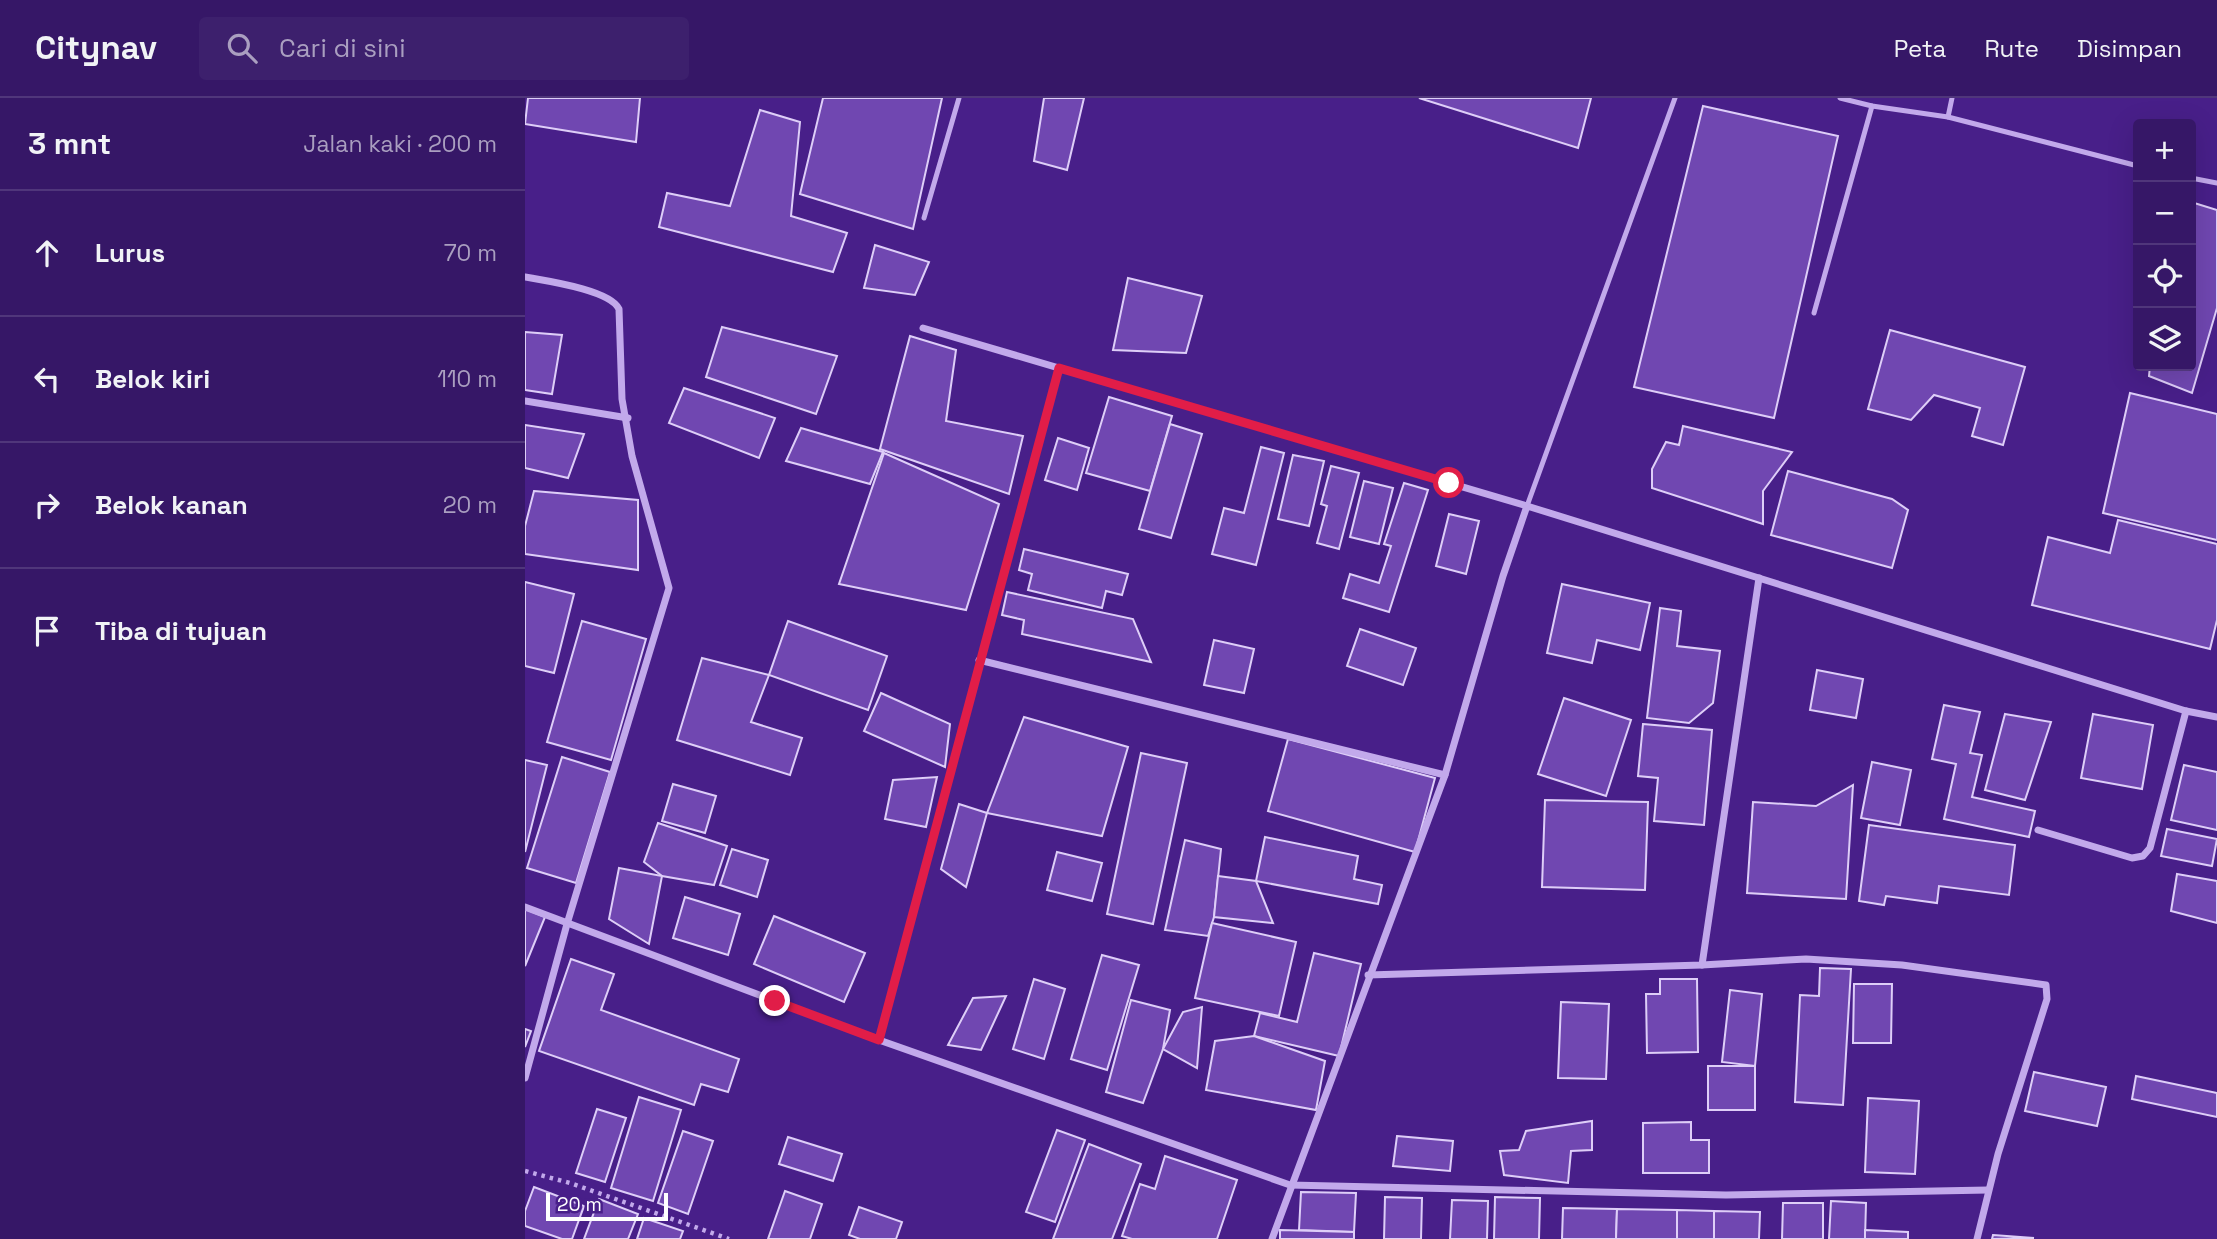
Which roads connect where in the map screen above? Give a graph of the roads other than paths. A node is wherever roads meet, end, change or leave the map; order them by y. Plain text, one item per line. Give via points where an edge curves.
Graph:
1 (959, 98) edge
2 (1675, 98) edge
3 (1840, 98) edge
4 (1951, 98) edge
5 (1872, 106) junction
6 (1948, 117) junction
7 (2133, 165) edge
8 (2196, 179) edge
9 (2217, 183) edge
10 (924, 218) dead end
11 (525, 277) edge
12 (1814, 313) dead end
13 (923, 328) dead end
14 (1059, 368) junction
15 (525, 401) edge
16 (628, 418) junction
17 (1527, 506) junction
18 (1759, 578) junction
19 (979, 660) junction
20 (2186, 711) junction
21 (2217, 717) edge
22 (1445, 775) junction
23 (2038, 830) dead end
24 (525, 906) edge
25 (567, 924) junction
26 (1702, 965) junction
27 (1368, 975) junction
28 (879, 1040) junction
29 (525, 1077) edge
30 (1290, 1185) junction
31 (1988, 1190) junction
32 (1272, 1239) edge
33 (1977, 1239) edge

1 - 10 lane
2 - 17 lane
3 - 5 lane
4 - 6 lane
5 - 6 lane
5 - 12 lane
6 - 7 lane
8 - 9 lane
11 - 16 street via 616,303 622,400
13 - 14 street
14 - 17 street
14 - 19 street
15 - 16 street
16 - 25 street via 632,456 669,588
17 - 18 street
17 - 22 street
18 - 20 street
18 - 26 street
19 - 22 street
19 - 28 street
20 - 21 street
20 - 23 street via 2150,848 2143,856 2132,858
22 - 27 street
24 - 25 street
25 - 28 street
25 - 29 street
26 - 27 street
26 - 31 street via 1854,961 2046,985 2047,999
27 - 30 street
28 - 30 street
30 - 31 street via 1726,1195
30 - 32 street
31 - 33 street

